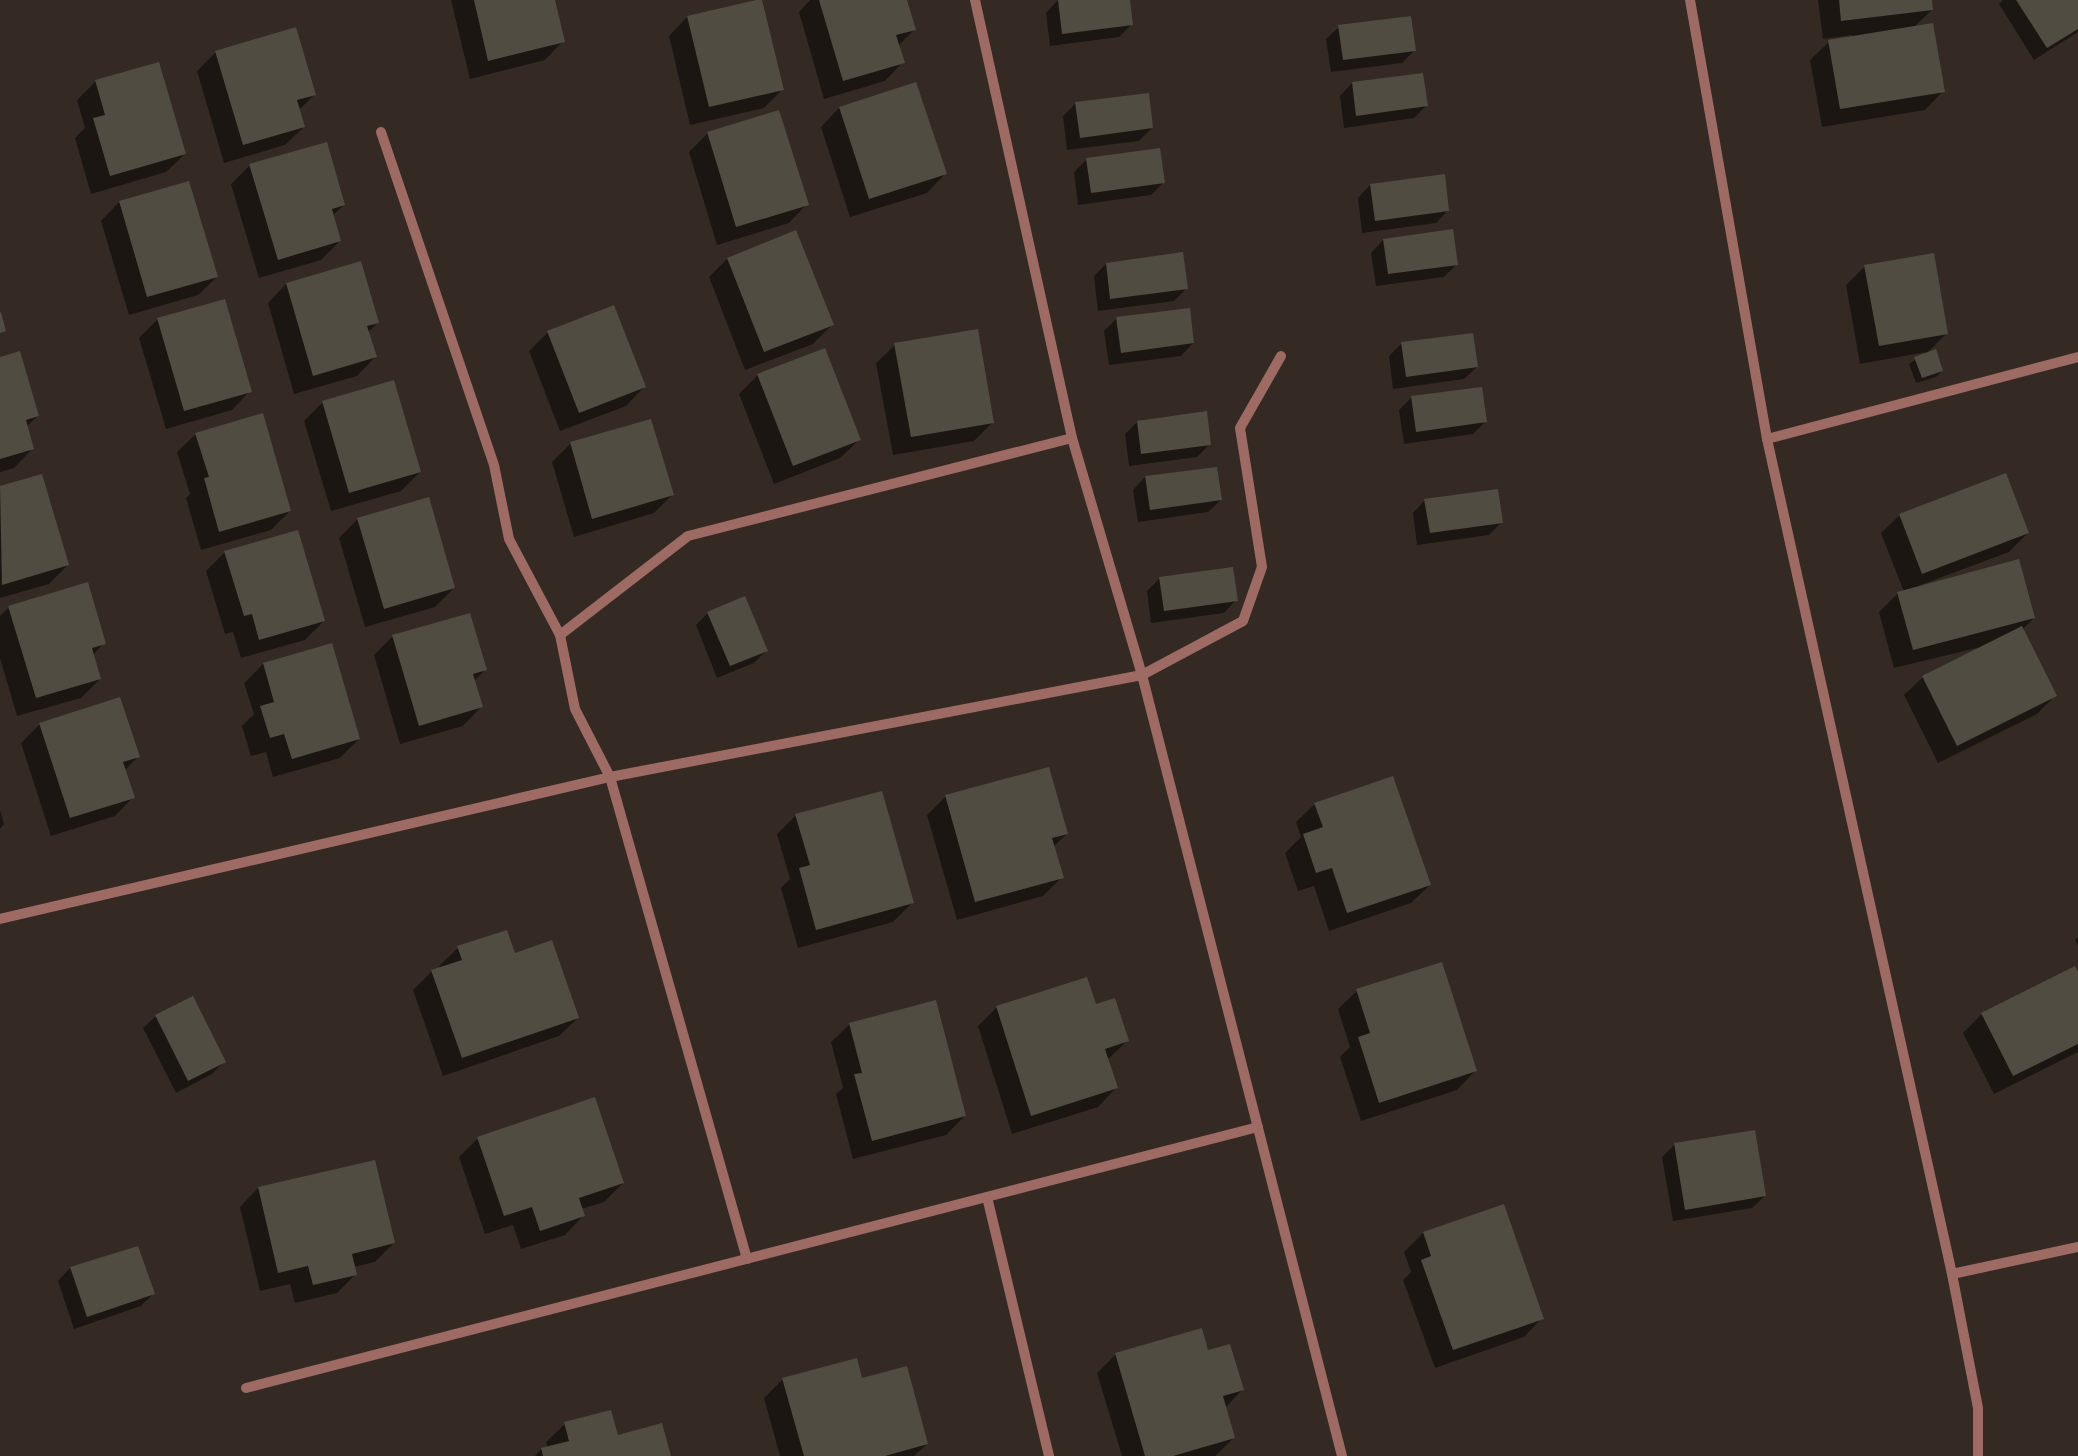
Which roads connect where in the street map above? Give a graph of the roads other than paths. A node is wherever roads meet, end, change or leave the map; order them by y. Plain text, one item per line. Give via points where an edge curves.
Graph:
1 (975, 0) edge
2 (1690, 0) edge
3 (381, 132) dead end
4 (1281, 356) dead end
5 (2078, 357) edge
6 (1072, 438) junction
7 (1767, 439) junction
8 (560, 635) junction
9 (1142, 675) junction
10 (610, 777) junction
11 (0, 919) edge
12 (1258, 1127) junction
13 (987, 1197) junction
14 (2078, 1247) edge
15 (747, 1259) junction
16 (1952, 1274) junction
17 (246, 1388) dead end
18 (1049, 1456) edge
19 (1342, 1456) edge
20 (1978, 1456) edge

1 - 6 street
2 - 7 street
3 - 8 street via 494,465 509,539
4 - 9 street via 1240,428 1262,567 1243,621
5 - 7 street
6 - 8 street via 688,536
6 - 9 street
7 - 16 street
8 - 10 street via 574,710
9 - 10 street
9 - 12 street
10 - 11 street
10 - 15 street
12 - 13 street
12 - 19 street
13 - 15 street
13 - 18 street
14 - 16 street
15 - 17 street
16 - 20 street via 1978,1408

